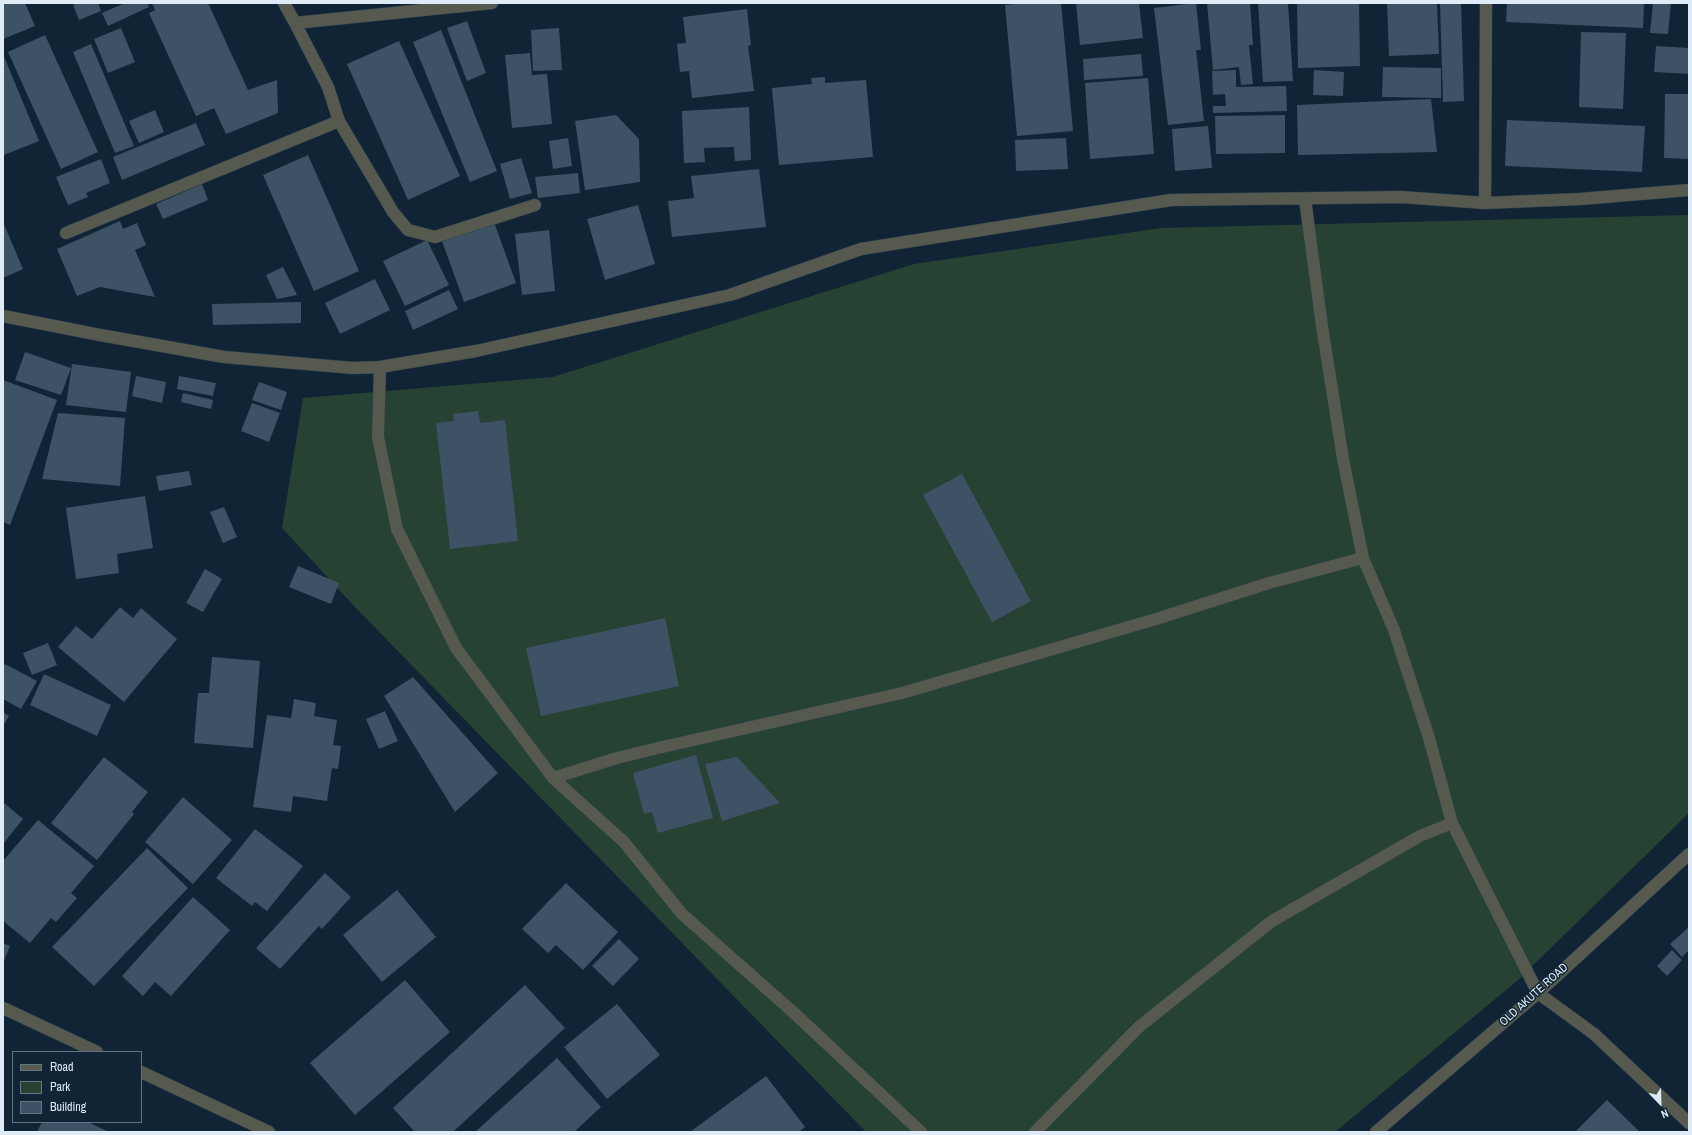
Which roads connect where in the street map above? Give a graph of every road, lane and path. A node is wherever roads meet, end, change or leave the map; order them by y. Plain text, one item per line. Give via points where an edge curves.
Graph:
1 (284, 3) edge
2 (492, 3) edge
3 (1486, 3) edge
4 (295, 22) junction
5 (339, 122) junction
6 (1689, 190) edge
7 (1305, 199) junction
8 (1485, 203) junction
9 (535, 205) dead end
10 (66, 233) dead end
11 (3, 316) edge
12 (380, 367) junction
13 (1363, 558) junction
14 (553, 778) junction
15 (1452, 823) junction
16 (1689, 854) edge
17 (1538, 993) junction
18 (3, 1008) edge
19 (95, 1051) edge
20 (142, 1072) edge
21 (1689, 1123) edge
22 (269, 1132) edge
23 (921, 1132) edge
24 (1035, 1132) edge
25 (1376, 1132) edge

1 - 4 street
2 - 4 street
3 - 8 street
4 - 5 street via 328,87
5 - 9 street via 393,212 408,230 435,237
5 - 10 street
6 - 8 street via 1580,199
7 - 8 street via 1402,197
7 - 12 street via 1171,200 861,249 730,295 476,351
7 - 13 street via 1343,459
11 - 12 street via 224,357 353,368
12 - 14 street via 378,437 397,529 456,648
13 - 14 street via 1269,583 1156,619 902,693 658,748
13 - 15 street via 1394,630 1429,738
14 - 23 street via 624,842 682,914 793,1012
15 - 17 street
15 - 24 street via 1420,836 1272,921 1140,1026
16 - 17 street, OLD AKUTE ROAD
17 - 21 street via 1594,1034
17 - 25 street, OLD AKUTE ROAD
18 - 19 street
20 - 22 street

